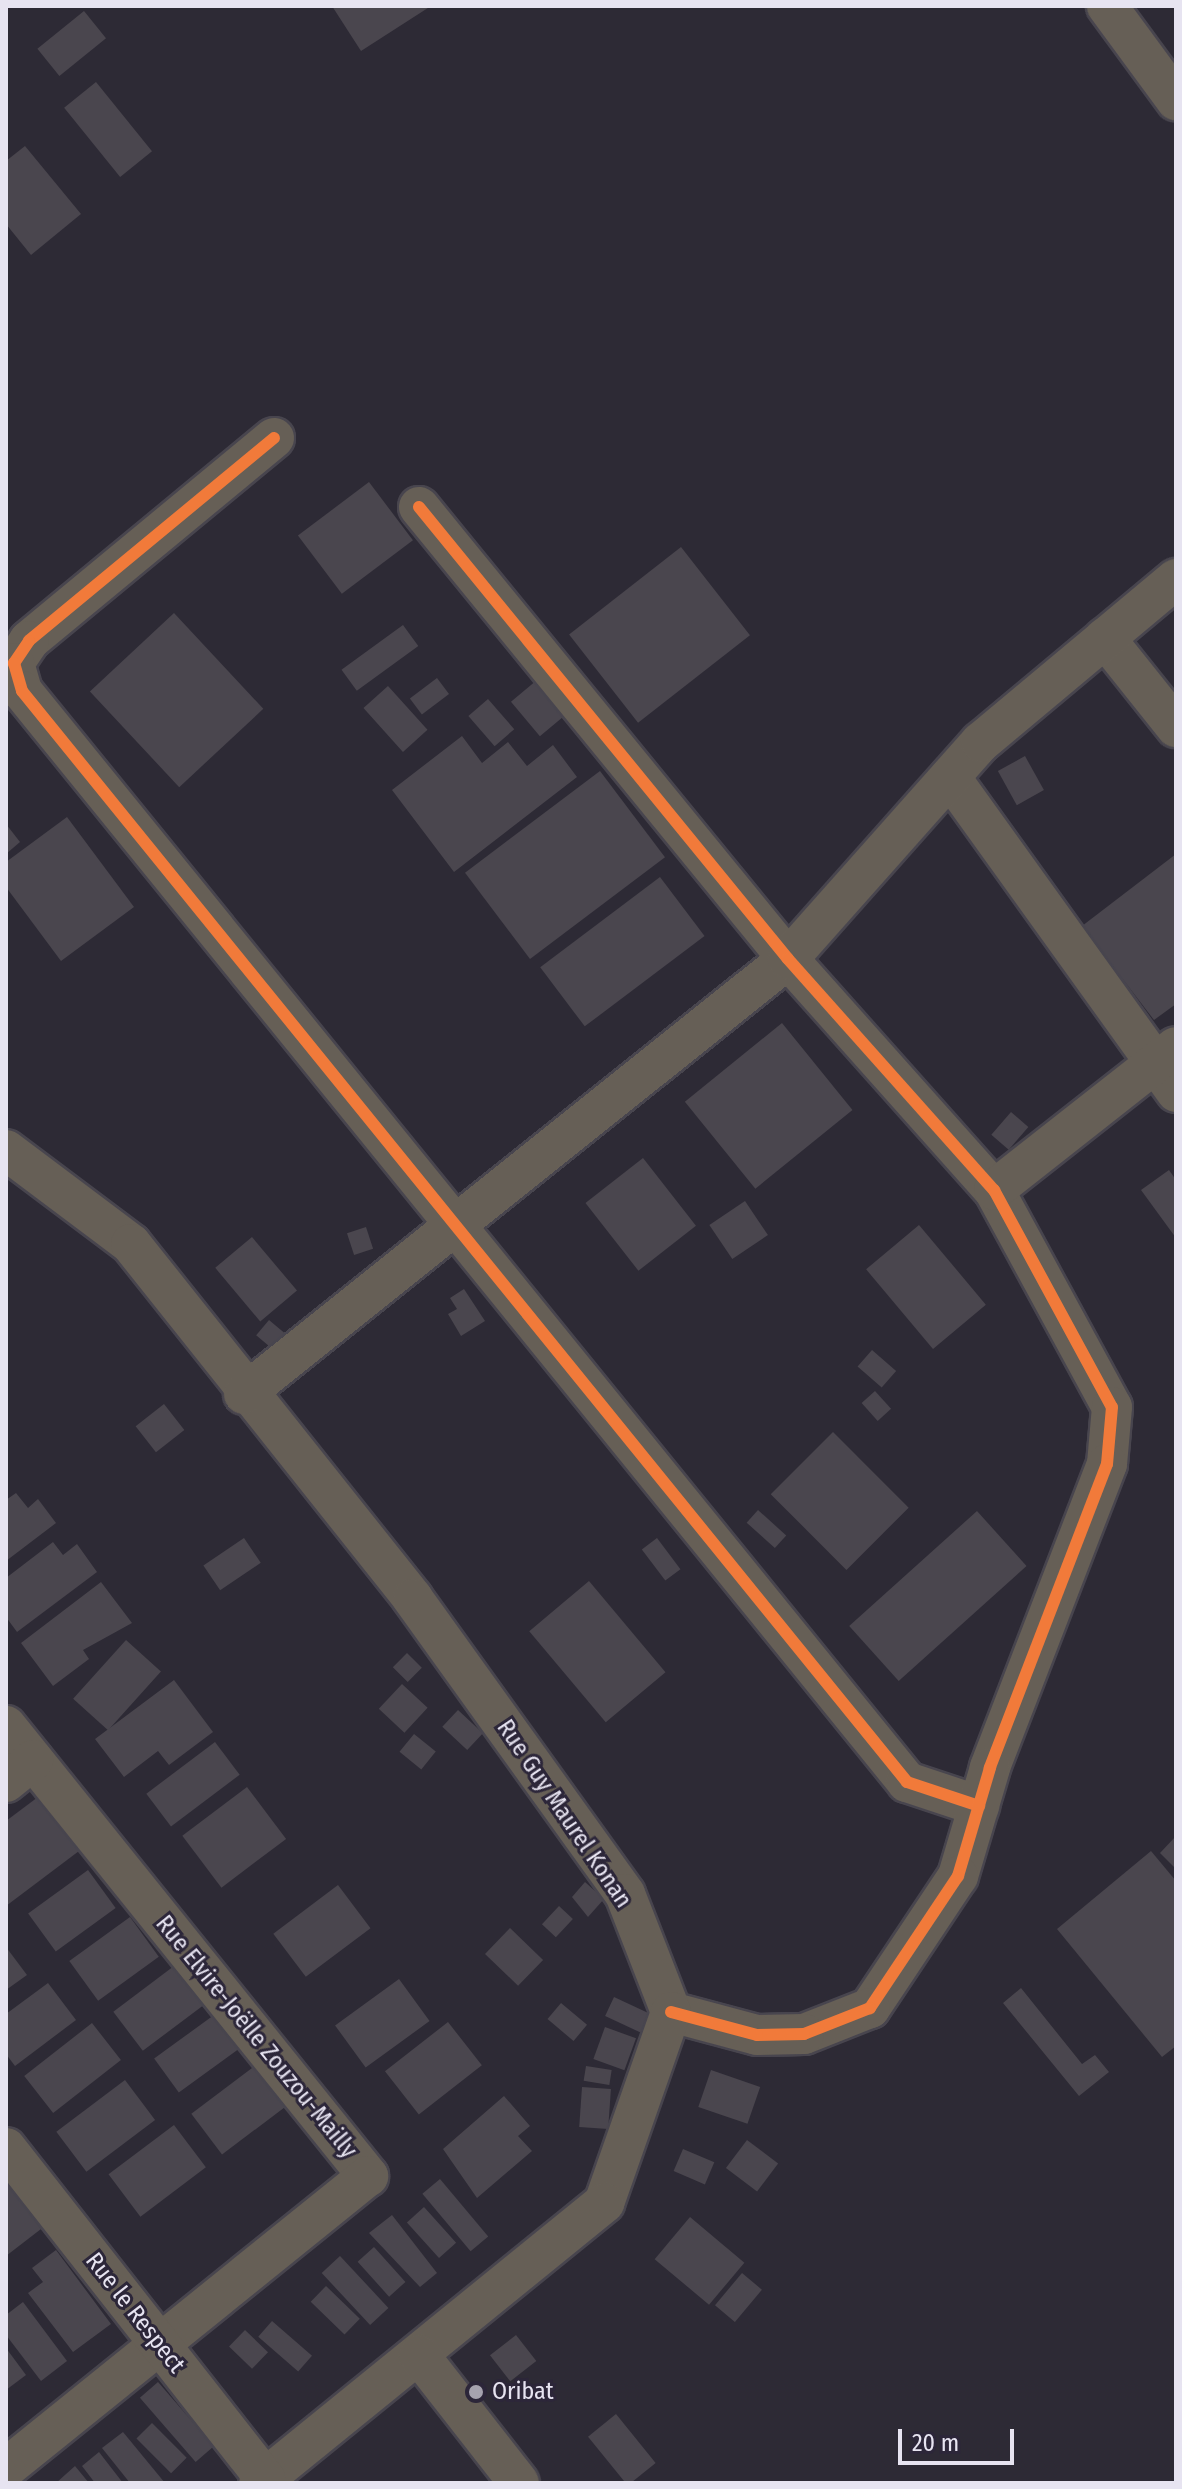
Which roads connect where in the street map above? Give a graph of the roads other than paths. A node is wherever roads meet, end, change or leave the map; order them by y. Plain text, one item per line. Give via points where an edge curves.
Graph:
1 (1107, 6) edge
2 (1176, 100) edge
3 (274, 438) dead end
4 (419, 507) dead end
5 (1176, 579) edge
6 (1105, 638) junction
7 (1176, 727) edge
8 (950, 777) junction
9 (788, 959) junction
10 (1168, 1068) edge
11 (6, 1150) edge
12 (994, 1190) junction
13 (459, 1225) junction
14 (244, 1394) junction
15 (6, 1726) edge
16 (20, 1771) edge
17 (979, 1806) junction
18 (671, 2012) junction
19 (6, 2148) edge
20 (160, 2347) junction
21 (419, 2355) junction
22 (6, 2468) edge
23 (262, 2481) edge
24 (519, 2483) edge

1 - 2 street
3 - 13 street via 29,641 14,663 22,691
4 - 9 street
5 - 6 street
6 - 7 street
6 - 8 street
8 - 9 street
8 - 10 street
9 - 12 street
9 - 13 street
10 - 12 street
11 - 14 street, Rue Guy Maurel Konan via 131,1244
12 - 17 street via 1112,1407 1107,1464
13 - 14 street
13 - 17 street via 907,1782
14 - 18 street, Rue Guy Maurel Konan via 413,1599 625,1894
15 - 16 street, Rue Elvire-Joëlle Zouzou-Mailly
16 - 20 street, Rue Elvire-Joëlle Zouzou-Mailly via 368,2176
17 - 18 street via 958,1876 870,2008 804,2034 757,2035
18 - 21 street via 604,2203
19 - 20 street, Rue le Respect
20 - 22 street
20 - 23 street, Rue le Respect
21 - 23 street
21 - 24 street

